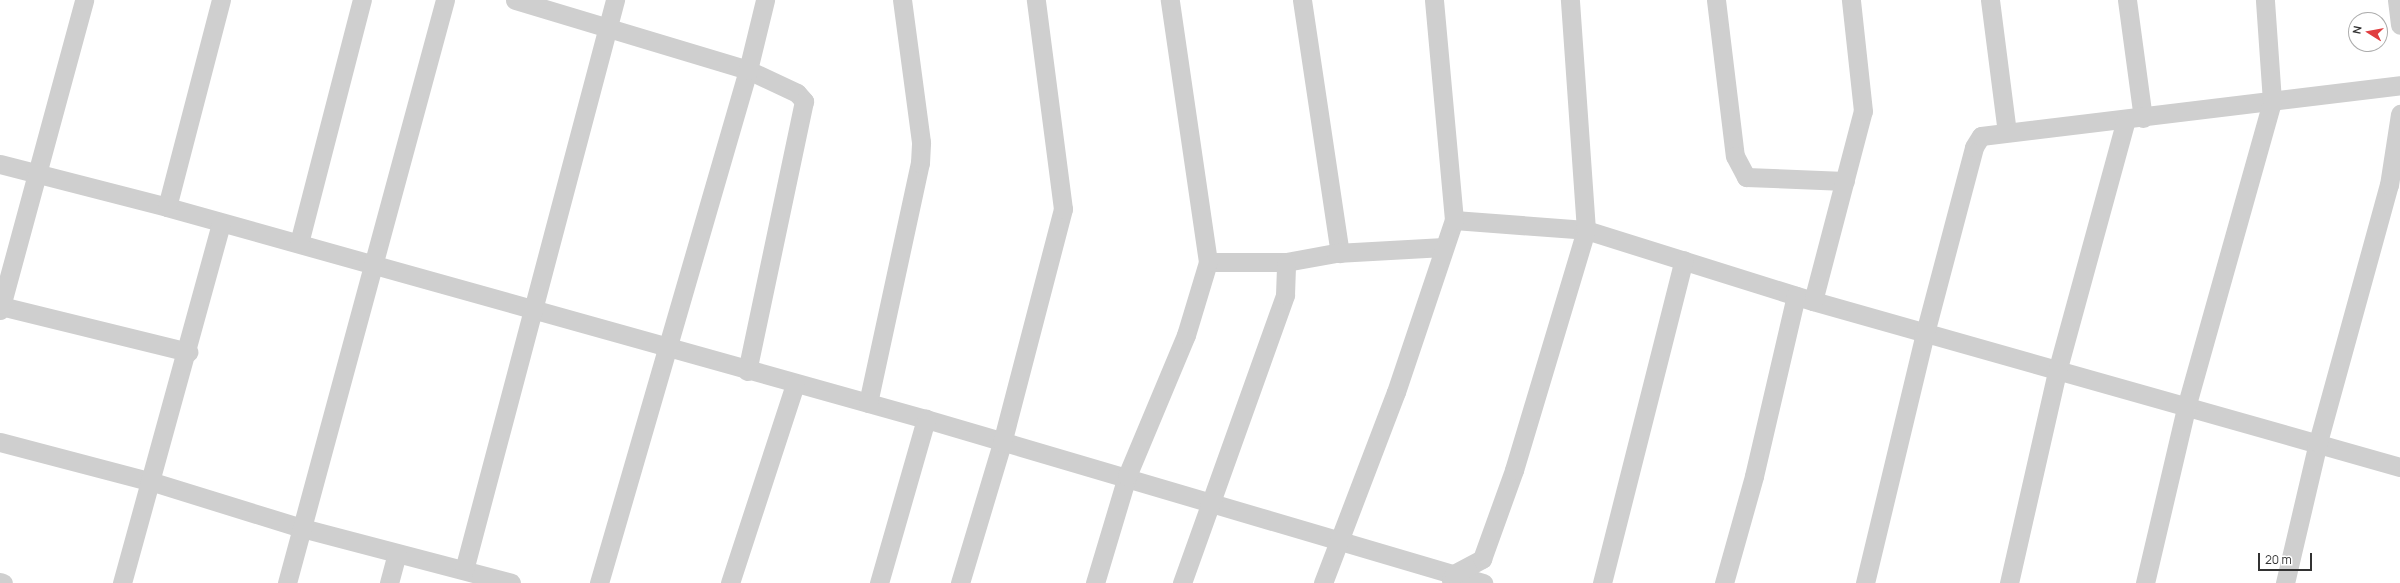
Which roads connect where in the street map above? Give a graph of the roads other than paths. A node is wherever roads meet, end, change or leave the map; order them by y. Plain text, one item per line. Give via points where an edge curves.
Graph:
1 (84, 0) edge
2 (221, 0) edge
3 (362, 0) edge
4 (445, 0) edge
5 (515, 0) edge
6 (615, 0) edge
7 (765, 0) edge
8 (902, 0) edge
9 (1036, 0) edge
10 (1170, 0) edge
11 (1302, 0) edge
12 (1434, 0) edge
13 (1570, 0) edge
14 (1716, 0) edge
15 (1851, 0) edge
16 (1990, 0) edge
17 (2127, 0) edge
18 (2265, 0) edge
19 (2397, 0) edge
20 (2400, 25) edge
21 (609, 27) junction
22 (748, 70) junction
23 (2400, 85) edge
24 (2272, 101) junction
25 (2400, 114) edge
26 (2134, 119) junction
27 (2007, 132) junction
28 (0, 164) edge
29 (38, 176) junction
30 (1845, 181) junction
31 (167, 207) junction
32 (1454, 220) junction
33 (221, 223) junction
34 (1586, 230) junction
35 (299, 244) junction
36 (1444, 246) junction
37 (1340, 253) junction
38 (1684, 260) junction
39 (1208, 262) junction
40 (1286, 262) junction
41 (373, 266) junction
42 (1804, 299) junction
43 (1, 308) edge
44 (534, 310) junction
45 (1925, 334) junction
46 (667, 348) junction
47 (188, 352) junction
48 (2058, 368) junction
49 (747, 371) junction
50 (795, 384) junction
51 (868, 403) junction
52 (2187, 404) junction
53 (926, 418) junction
54 (0, 442) edge
55 (2318, 442) junction
56 (1002, 443) junction
57 (2400, 467) edge
58 (1127, 476) junction
59 (153, 482) junction
60 (1213, 504) junction
61 (302, 528) junction
62 (1338, 540) junction
63 (397, 554) junction
64 (464, 570) junction
65 (1452, 578) edge
66 (122, 583) edge
67 (287, 583) edge
68 (389, 583) edge
69 (510, 583) edge
70 (599, 583) edge
71 (730, 583) edge
72 (880, 583) edge
73 (960, 583) edge
74 (1095, 583) edge
75 (1182, 583) edge
76 (1323, 583) edge
77 (1483, 583) edge
78 (1602, 583) edge
79 (1724, 583) edge
80 (1865, 583) edge
81 (2009, 583) edge
82 (2145, 583) edge
83 (2285, 583) edge

1 - 29 street
2 - 31 street
3 - 35 street
4 - 41 street
5 - 21 street
6 - 21 street
7 - 22 street
8 - 51 street via 921,142 920,163
9 - 56 street via 1063,209
10 - 39 street
11 - 37 street
12 - 32 street
13 - 34 street
14 - 30 street via 1735,156 1746,177
15 - 30 street via 1863,111
16 - 27 street
17 - 26 street
18 - 24 street
19 - 20 street
21 - 22 street
21 - 44 street
22 - 46 street
22 - 49 street via 797,93 804,101 804,112
23 - 24 street
24 - 26 street
24 - 52 street
25 - 55 street via 2389,185
26 - 27 street
26 - 48 street
27 - 45 street via 1981,136 1974,147
28 - 29 street
29 - 31 street
29 - 43 street
30 - 42 street
31 - 33 street
32 - 34 street
32 - 36 street
33 - 35 street
33 - 47 street
34 - 38 street
34 - 65 street via 1514,470 1482,559
35 - 41 street
36 - 37 street
36 - 62 street via 1396,392
37 - 40 street
38 - 42 street
38 - 78 street
39 - 40 street
39 - 58 street via 1186,335
40 - 60 street via 1285,295
41 - 44 street
41 - 61 street
42 - 45 street
42 - 79 street
43 - 47 street
44 - 46 street
44 - 64 street
45 - 48 street
45 - 80 street
46 - 49 street
46 - 70 street
47 - 59 street
48 - 52 street
48 - 81 street
49 - 50 street
50 - 51 street
50 - 71 street
51 - 53 street
52 - 55 street
52 - 82 street
53 - 56 street
53 - 72 street
54 - 59 street
55 - 57 street
55 - 83 street
56 - 58 street
56 - 73 street
58 - 60 street
58 - 74 street
59 - 61 street
59 - 66 street
60 - 62 street
60 - 75 street
61 - 63 street
61 - 67 street
62 - 65 street
62 - 76 street
63 - 64 street
63 - 68 street
64 - 69 street
65 - 77 street

